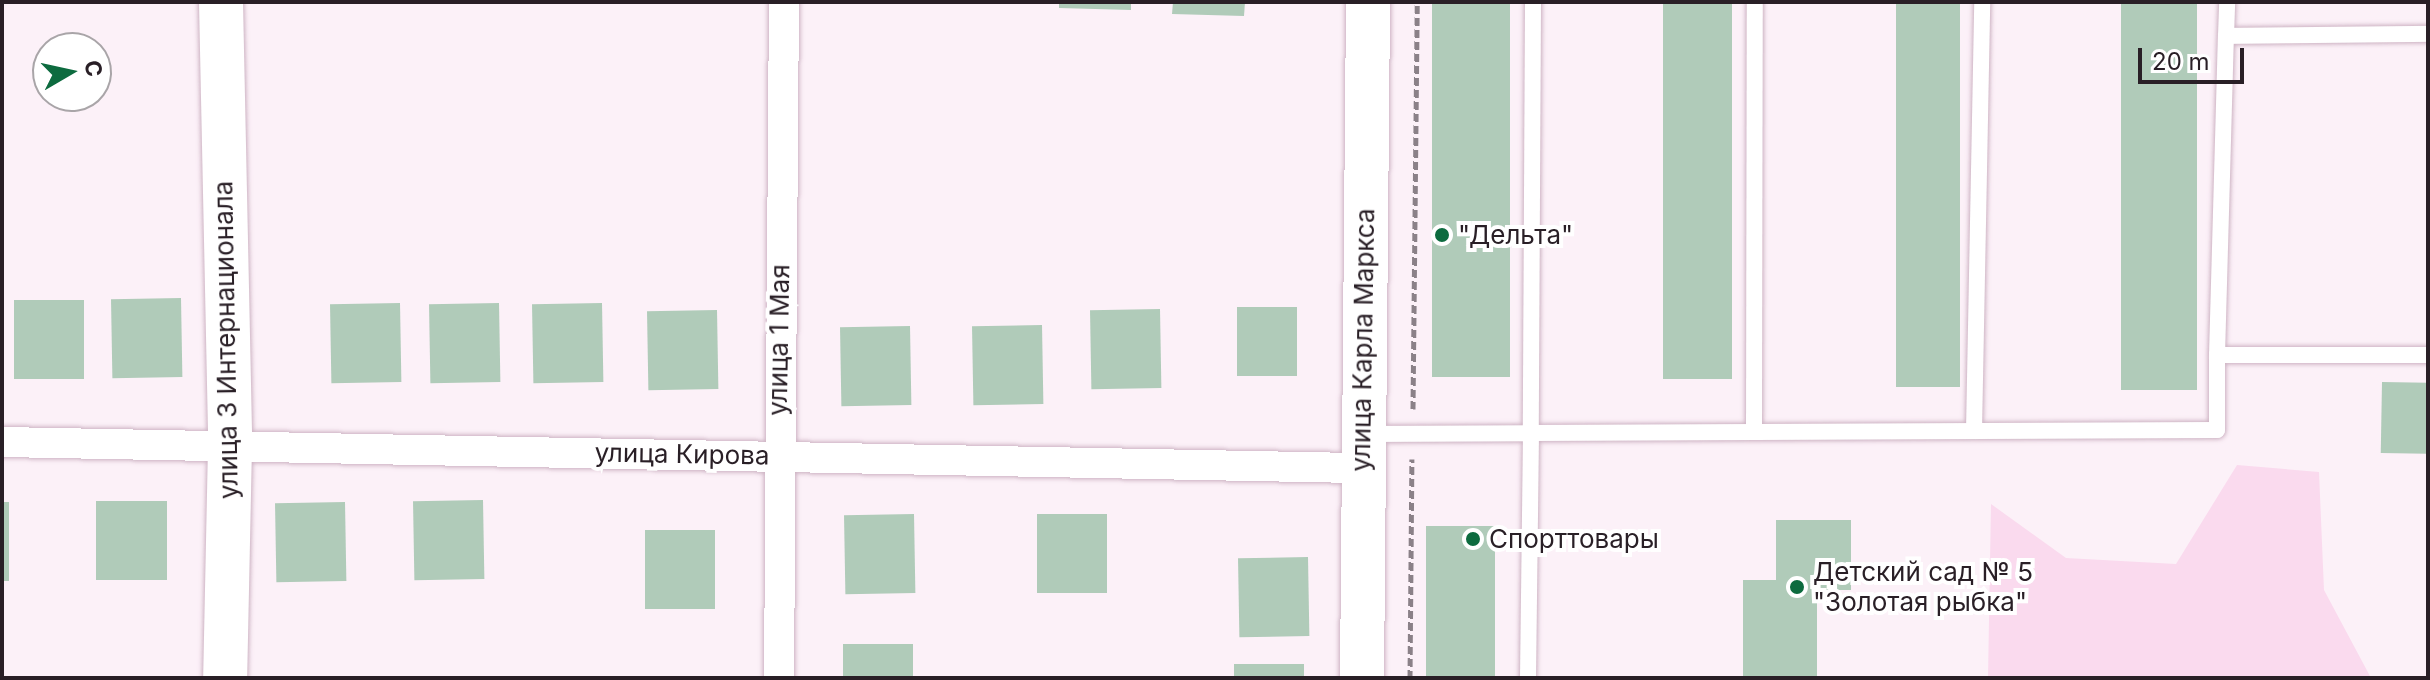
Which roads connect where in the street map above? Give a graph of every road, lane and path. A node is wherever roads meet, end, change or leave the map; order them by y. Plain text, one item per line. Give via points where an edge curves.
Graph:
1 (221, 2) edge
2 (784, 2) edge
3 (1368, 2) edge
4 (1417, 2) edge
5 (1533, 2) edge
6 (1755, 2) edge
7 (1982, 2) edge
8 (2227, 2) edge
9 (2428, 34) edge
10 (2226, 36) junction
11 (2217, 355) junction
12 (2428, 355) edge
13 (1974, 431) junction
14 (1754, 432) junction
15 (1531, 433) junction
16 (1412, 434) junction
17 (2, 442) edge
18 (230, 446) junction
19 (1362, 451) junction
20 (777, 456) junction
21 (225, 678) edge
22 (779, 678) edge
23 (1362, 678) edge
24 (1410, 678) edge
25 (1528, 678) edge

1 - 18 main road, улица 3 Интернационала
2 - 20 street, улица 1 Мая
3 - 19 main road, улица Карла Маркса
4 - 16 path
5 - 15 lane
6 - 14 lane
7 - 13 lane
8 - 10 lane
9 - 10 lane
10 - 11 lane
11 - 12 lane
11 - 13 lane via 2217,430
13 - 14 lane
14 - 15 lane
15 - 16 lane
15 - 25 lane
16 - 19 lane
16 - 24 path
17 - 18 street, улица Кирова
18 - 20 street, улица Кирова
18 - 21 main road, улица 3 Интернационала
19 - 20 street, улица Кирова
19 - 23 main road, улица Карла Маркса
20 - 22 street, улица 1 Мая

